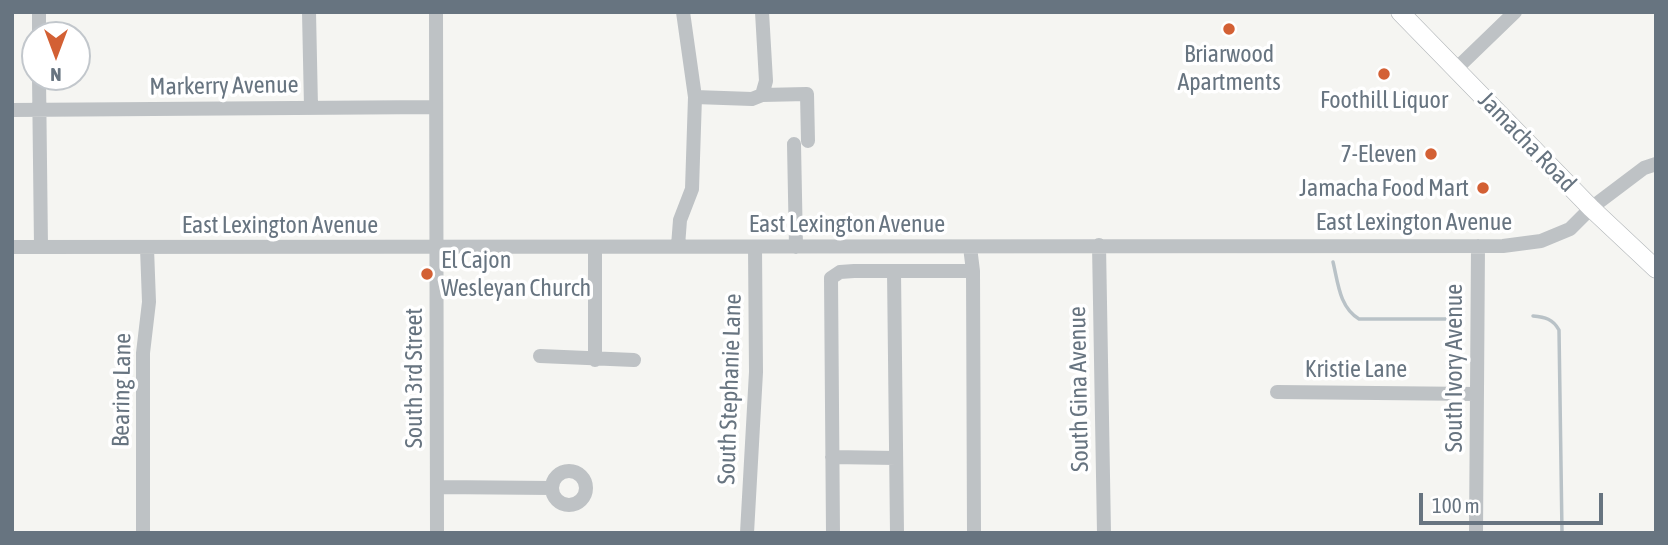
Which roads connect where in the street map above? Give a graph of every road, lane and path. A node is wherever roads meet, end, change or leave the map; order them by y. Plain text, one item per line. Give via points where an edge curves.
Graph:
1 (309, 12) edge
2 (436, 12) edge
3 (683, 12) edge
4 (762, 12) edge
5 (1400, 12) edge
6 (1514, 12) edge
7 (1456, 69) junction
8 (39, 91) edge
9 (762, 95) junction
10 (695, 97) junction
11 (311, 107) junction
12 (436, 107) junction
13 (12, 110) edge
14 (39, 111) junction
15 (1656, 164) edge
16 (1591, 208) junction
17 (1099, 245) junction
18 (678, 246) junction
19 (1478, 246) junction
20 (12, 247) edge
21 (41, 247) junction
22 (436, 247) junction
23 (595, 247) junction
24 (755, 247) junction
25 (796, 247) junction
26 (970, 247) junction
27 (148, 248) junction
28 (1656, 269) edge
29 (894, 271) junction
30 (973, 271) junction
31 (540, 356) dead end
32 (595, 359) junction
33 (634, 360) dead end
34 (1277, 392) dead end
35 (1476, 394) junction
36 (832, 457) junction
37 (896, 458) junction
38 (552, 488) dead end
39 (437, 489) junction
40 (143, 533) edge
41 (437, 533) edge
42 (747, 533) edge
43 (833, 533) edge
44 (897, 533) edge
45 (974, 533) edge
46 (1104, 533) edge
47 (1476, 533) edge

1 - 11 street
2 - 12 street, South 3rd Street
3 - 10 street
4 - 9 street
5 - 7 main road, Jamacha Road
6 - 7 street
7 - 16 main road, Jamacha Road
8 - 14 street
9 - 10 street via 752,99
9 - 25 street via 807,94
10 - 18 street via 692,189 680,220
11 - 12 street, Markerry Avenue
11 - 14 street, Markerry Avenue
12 - 22 street, South 3rd Street
13 - 14 street, Markerry Avenue
14 - 21 street
15 - 16 street, East Lexington Avenue
16 - 19 street, East Lexington Avenue via 1570,229 1551,238 1521,245
16 - 28 main road, Jamacha Road
17 - 19 street, East Lexington Avenue
17 - 26 street, East Lexington Avenue
17 - 46 street, South Gina Avenue
18 - 23 street, East Lexington Avenue
18 - 24 street, East Lexington Avenue
19 - 35 street, South Ivory Avenue
20 - 21 street, East Lexington Avenue
21 - 27 street, East Lexington Avenue
22 - 23 street, East Lexington Avenue
22 - 27 street, East Lexington Avenue
22 - 39 street, South 3rd Street
23 - 32 street
24 - 25 street, East Lexington Avenue
24 - 42 street, South Stephanie Lane via 756,372
25 - 26 street, East Lexington Avenue
26 - 30 street
27 - 40 street, Bearing Lane
29 - 30 street
29 - 36 street via 840,272 831,278
29 - 37 street
30 - 45 street
31 - 32 street
32 - 33 street
34 - 35 street, Kristie Lane
35 - 47 street, South Ivory Avenue
36 - 37 street
36 - 43 street
37 - 44 street
38 - 39 street
39 - 41 street, South 3rd Street

